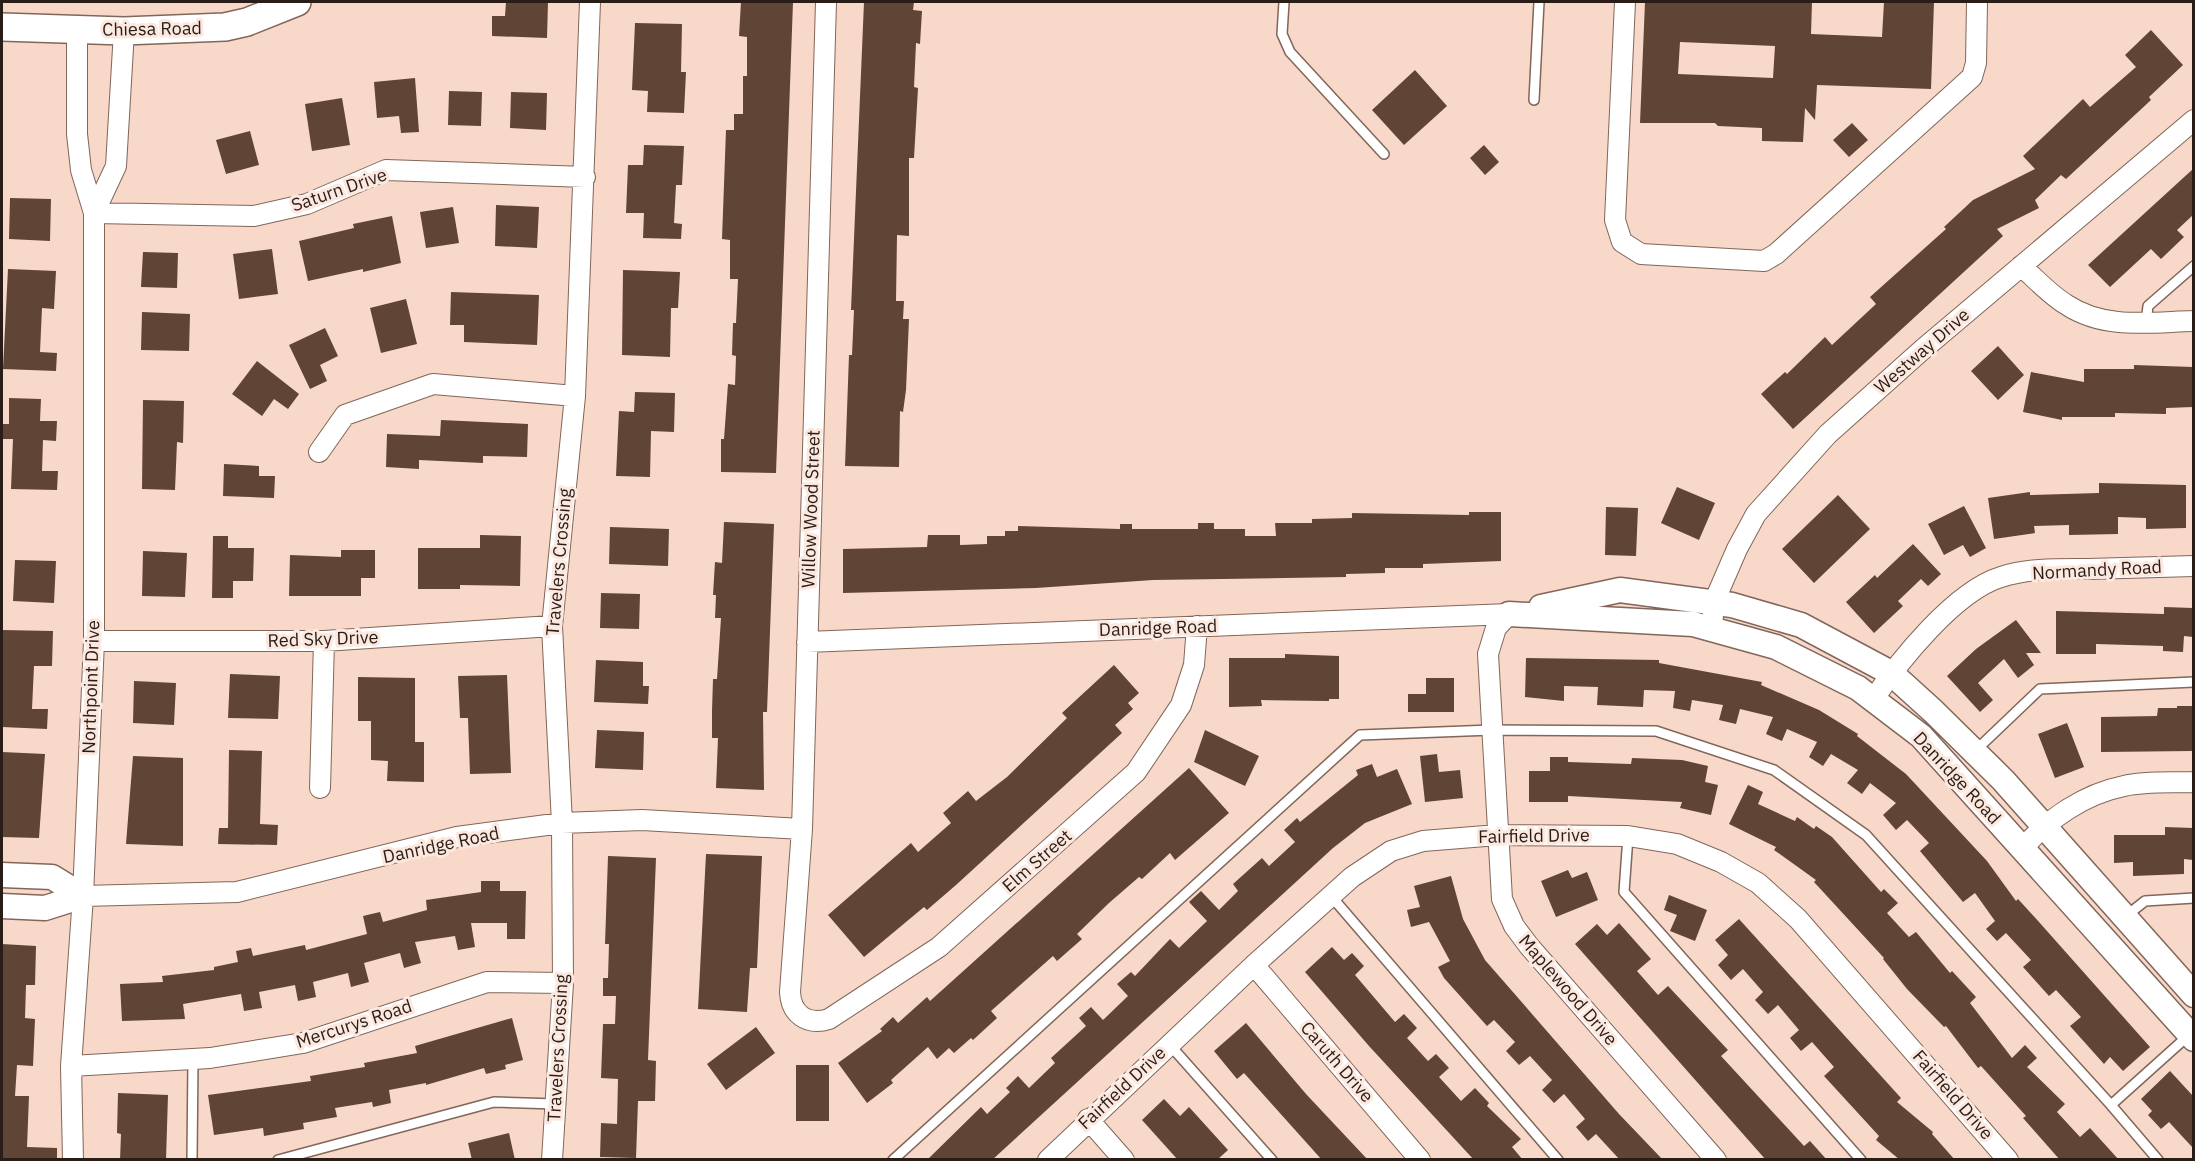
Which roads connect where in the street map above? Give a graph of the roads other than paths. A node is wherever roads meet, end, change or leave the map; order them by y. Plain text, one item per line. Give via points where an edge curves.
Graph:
1 (297, 2) edge
2 (590, 2) edge
3 (826, 2) edge
4 (1284, 2) edge
5 (1539, 2) edge
6 (1625, 2) edge
7 (1977, 2) edge
8 (2, 27) edge
9 (77, 30) junction
10 (124, 32) junction
11 (1534, 100) dead end
12 (2193, 120) edge
13 (1384, 153) dead end
14 (585, 177) junction
15 (94, 213) junction
16 (2021, 266) junction
17 (2193, 267) edge
18 (2193, 321) edge
19 (2146, 323) junction
20 (575, 396) junction
21 (319, 452) dead end
22 (2193, 566) edge
23 (1714, 602) junction
24 (1509, 614) junction
25 (552, 626) junction
26 (1197, 626) junction
27 (1712, 628) junction
28 (94, 641) junction
29 (324, 641) junction
30 (807, 642) junction
31 (1891, 673) junction
32 (2193, 682) edge
33 (1873, 700) junction
34 (1492, 730) junction
35 (1974, 752) junction
36 (2193, 782) edge
37 (320, 788) dead end
38 (562, 823) junction
39 (2042, 826) junction
40 (802, 829) junction
41 (1498, 835) junction
42 (1628, 836) junction
43 (2022, 849) junction
44 (2, 875) edge
45 (84, 896) junction
46 (1331, 896) junction
47 (2193, 898) edge
48 (2, 906) edge
49 (2125, 918) junction
50 (1254, 965) junction
51 (563, 984) junction
52 (2193, 995) edge
53 (798, 1014) joint
54 (2191, 1037) edge
55 (1169, 1044) junction
56 (193, 1059) junction
57 (71, 1066) junction
58 (556, 1104) junction
59 (2111, 1105) junction
60 (1088, 1119) junction
61 (73, 1160) edge
62 (192, 1160) edge
63 (278, 1160) edge
64 (552, 1160) edge
65 (893, 1160) edge
66 (1048, 1160) edge
67 (1124, 1160) edge
68 (1272, 1160) edge
69 (1420, 1160) edge
70 (1558, 1160) edge
71 (1716, 1160) edge
72 (1861, 1160) edge
73 (2008, 1160) edge
74 (2158, 1160) edge

1 - 10 main road, Chiesa Road via 225,27
2 - 14 street, Travelers Crossing
3 - 30 street, Willow Wood Street
4 - 13 lane via 1282,33 1290,52
5 - 11 lane
6 - 7 street via 1615,220 1622,242 1641,255 1764,261 1972,77 1976,63
8 - 9 main road, Chiesa Road
9 - 10 main road, Chiesa Road
9 - 15 street, Northpoint Drive via 77,134 81,170
10 - 15 street, Northpoint Drive via 116,166
12 - 16 street, Westway Drive
14 - 15 street, Saturn Drive via 386,170 307,204 254,216
14 - 20 street, Travelers Crossing
15 - 28 street, Northpoint Drive
16 - 19 street via 2066,305 2091,318
16 - 23 street, Westway Drive via 1812,452 1756,514
17 - 19 lane via 2148,306
18 - 19 street
20 - 21 street via 433,384 345,415
20 - 25 street, Travelers Crossing
22 - 31 street, Normandy Road via 2045,570 2000,577 1936,623
23 - 24 street, Danridge Road via 1620,590
23 - 27 street, Westway Drive
23 - 31 street, Danridge Road via 1801,626
24 - 26 street, Danridge Road
24 - 27 street, Danridge Road
24 - 34 street, Maplewood Drive via 1496,628 1488,654
25 - 29 street, Red Sky Drive
25 - 38 street, Travelers Crossing
26 - 30 street, Danridge Road
26 - 53 street, Elm Street via 1194,666 1181,705 1136,772 939,947 829,1019 812,1022
27 - 33 street, Danridge Road via 1776,647 1858,688
28 - 29 street, Red Sky Drive
28 - 45 street, Northpoint Drive
29 - 37 street
30 - 40 street, Willow Wood Street
31 - 33 street, Normandy Road
31 - 35 street, Danridge Road
32 - 35 lane via 2040,689
33 - 43 street, Danridge Road via 1921,736
34 - 41 street, Maplewood Drive
34 - 59 lane via 1656,731 1774,770 1866,835
34 - 65 lane via 1360,735
35 - 39 street, Danridge Road
36 - 39 street via 2125,786 2097,794
38 - 40 street, Danridge Road via 642,820
38 - 45 street, Danridge Road via 457,837 237,892
38 - 51 street, Travelers Crossing
39 - 43 street
39 - 49 street, Danridge Road
40 - 53 street, Willow Wood Street via 790,992
41 - 42 street, Fairfield Drive
41 - 46 street, Fairfield Drive via 1423,841 1391,851
41 - 71 street, Maplewood Drive via 1503,899 1515,926
42 - 72 lane via 1624,892
42 - 73 street, Fairfield Drive via 1677,844 1758,883 1798,920
43 - 54 street, Danridge Road
44 - 45 street via 52,877
45 - 48 street, Danridge Road via 45,908
45 - 57 street, Northpoint Drive
46 - 50 street, Fairfield Drive
46 - 70 lane
47 - 49 lane via 2145,901
49 - 52 street, Danridge Road
50 - 55 street, Fairfield Drive
50 - 69 street, Caruth Drive
51 - 56 street, Mercurys Road via 487,982 303,1043
51 - 58 street, Travelers Crossing
54 - 59 lane
55 - 60 street, Fairfield Drive
55 - 68 lane
56 - 57 street, Mercurys Road
56 - 62 lane
57 - 61 street, Northpoint Drive
58 - 63 lane via 494,1102
58 - 64 street, Travelers Crossing
59 - 74 lane
60 - 66 street, Fairfield Drive
60 - 67 street

